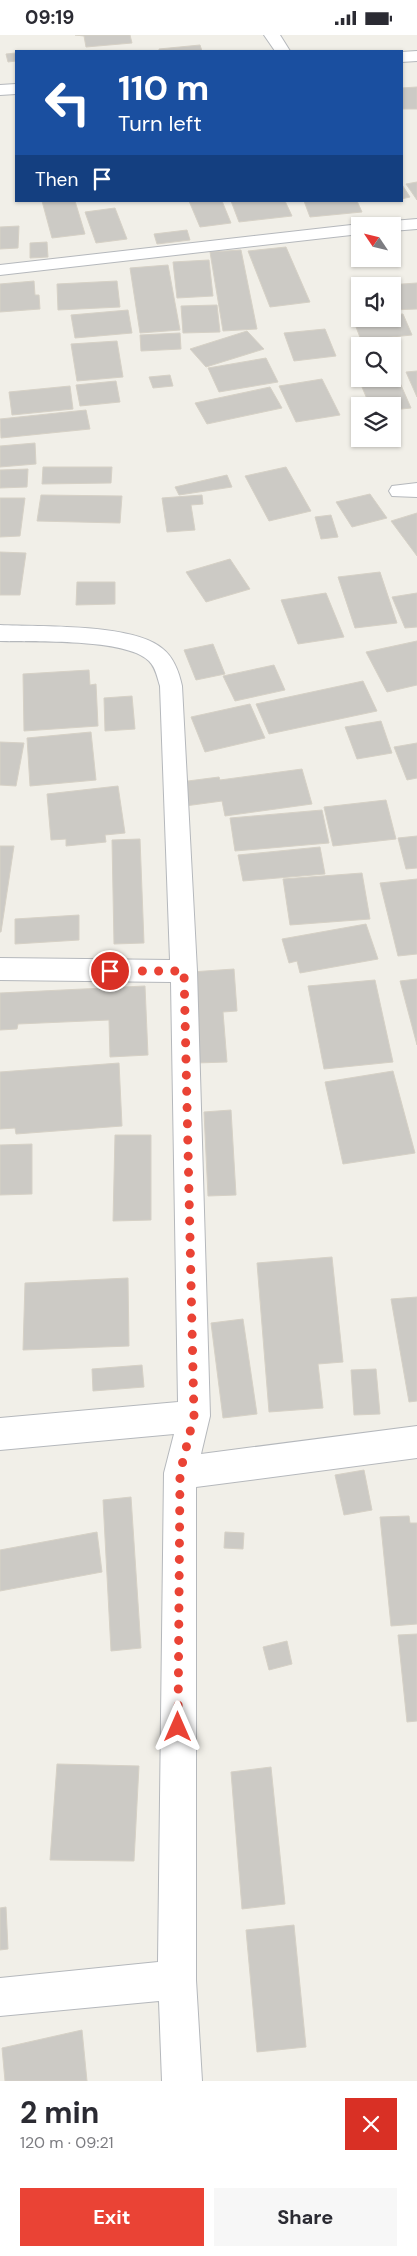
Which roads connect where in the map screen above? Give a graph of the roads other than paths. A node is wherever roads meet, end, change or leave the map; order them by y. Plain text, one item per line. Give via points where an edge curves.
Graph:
1 (272, 35) edge
2 (281, 50) edge
3 (417, 56) edge
4 (403, 57) edge
5 (15, 89) edge
6 (0, 90) edge
7 (417, 224) edge
8 (401, 225) edge
9 (351, 230) edge
10 (0, 270) edge
11 (0, 633) edge
12 (0, 969) edge
13 (184, 971) junction
14 (194, 1416) junction
15 (0, 1434) edge
16 (417, 1442) edge
17 (180, 1473) junction
18 (177, 1980) junction
19 (0, 1997) edge
20 (182, 2081) edge

1 - 2 street
3 - 4 street
5 - 6 street
7 - 8 street
9 - 10 street
11 - 13 street via 123,639 153,653 166,667 171,686
12 - 13 street
13 - 14 street
14 - 15 street
14 - 17 street
16 - 17 street
17 - 18 street
18 - 19 street
18 - 20 street

